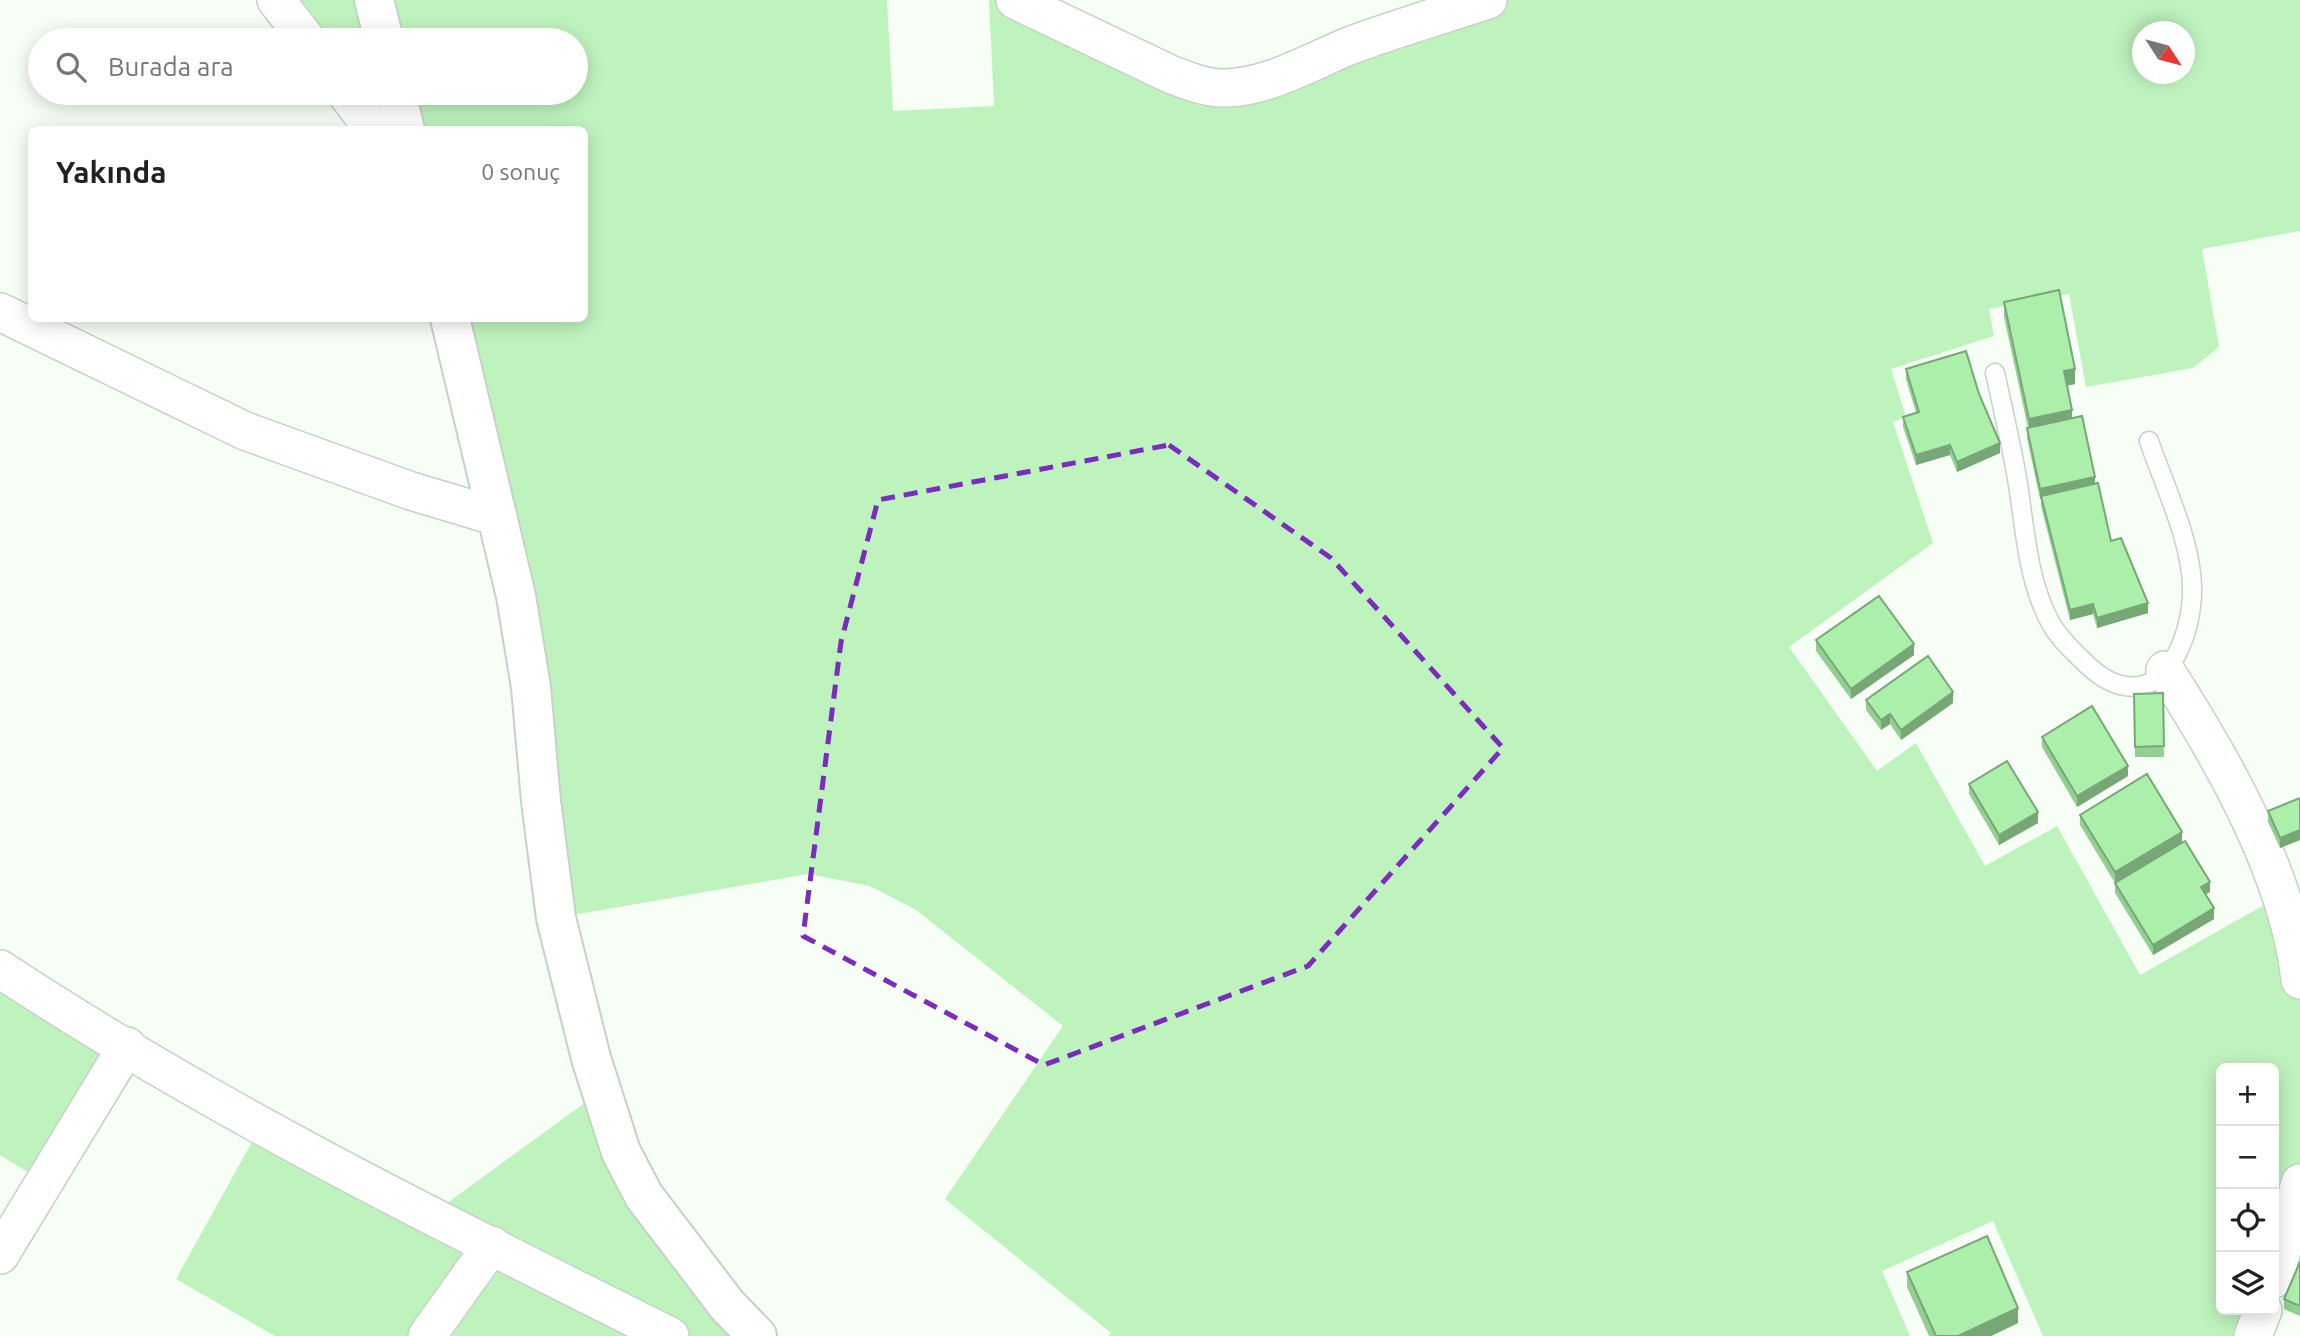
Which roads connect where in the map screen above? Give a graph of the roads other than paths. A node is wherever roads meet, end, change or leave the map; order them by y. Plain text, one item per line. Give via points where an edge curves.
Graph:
1 (276, 0) edge
2 (374, 0) edge
3 (1015, 0) edge
4 (1488, 0) edge
5 (298, 28) edge
6 (381, 28) edge
7 (355, 105) edge
8 (399, 105) edge
9 (371, 126) edge
10 (404, 126) edge
11 (0, 312) edge
12 (451, 322) edge
13 (1996, 373) dead end
14 (2149, 440) dead end
15 (498, 517) junction
16 (2165, 670) junction
17 (0, 970) edge
18 (2300, 980) edge
19 (127, 1046) junction
20 (2300, 1183) edge
21 (492, 1245) junction
22 (0, 1255) edge
23 (2279, 1261) edge
24 (2261, 1315) edge
25 (427, 1336) edge
26 (670, 1336) edge
27 (757, 1336) edge
28 (2253, 1336) edge

1 - 5 street
2 - 6 street
3 - 4 street via 1170,74 1225,88 1274,77
7 - 9 street
8 - 10 street
11 - 15 street via 245,431
12 - 15 street
13 - 16 lane via 2031,566 2050,623 2091,670 2112,682 2133,687 2153,681
14 - 16 lane via 2189,560 2192,589 2188,624 2179,651
15 - 27 street via 531,687 556,918 597,1080 621,1152 644,1196 727,1305
16 - 18 street via 2253,831 2280,896
17 - 19 street
19 - 21 street via 355,1175
19 - 22 street
20 - 23 street
21 - 25 street
21 - 26 street
24 - 28 street

